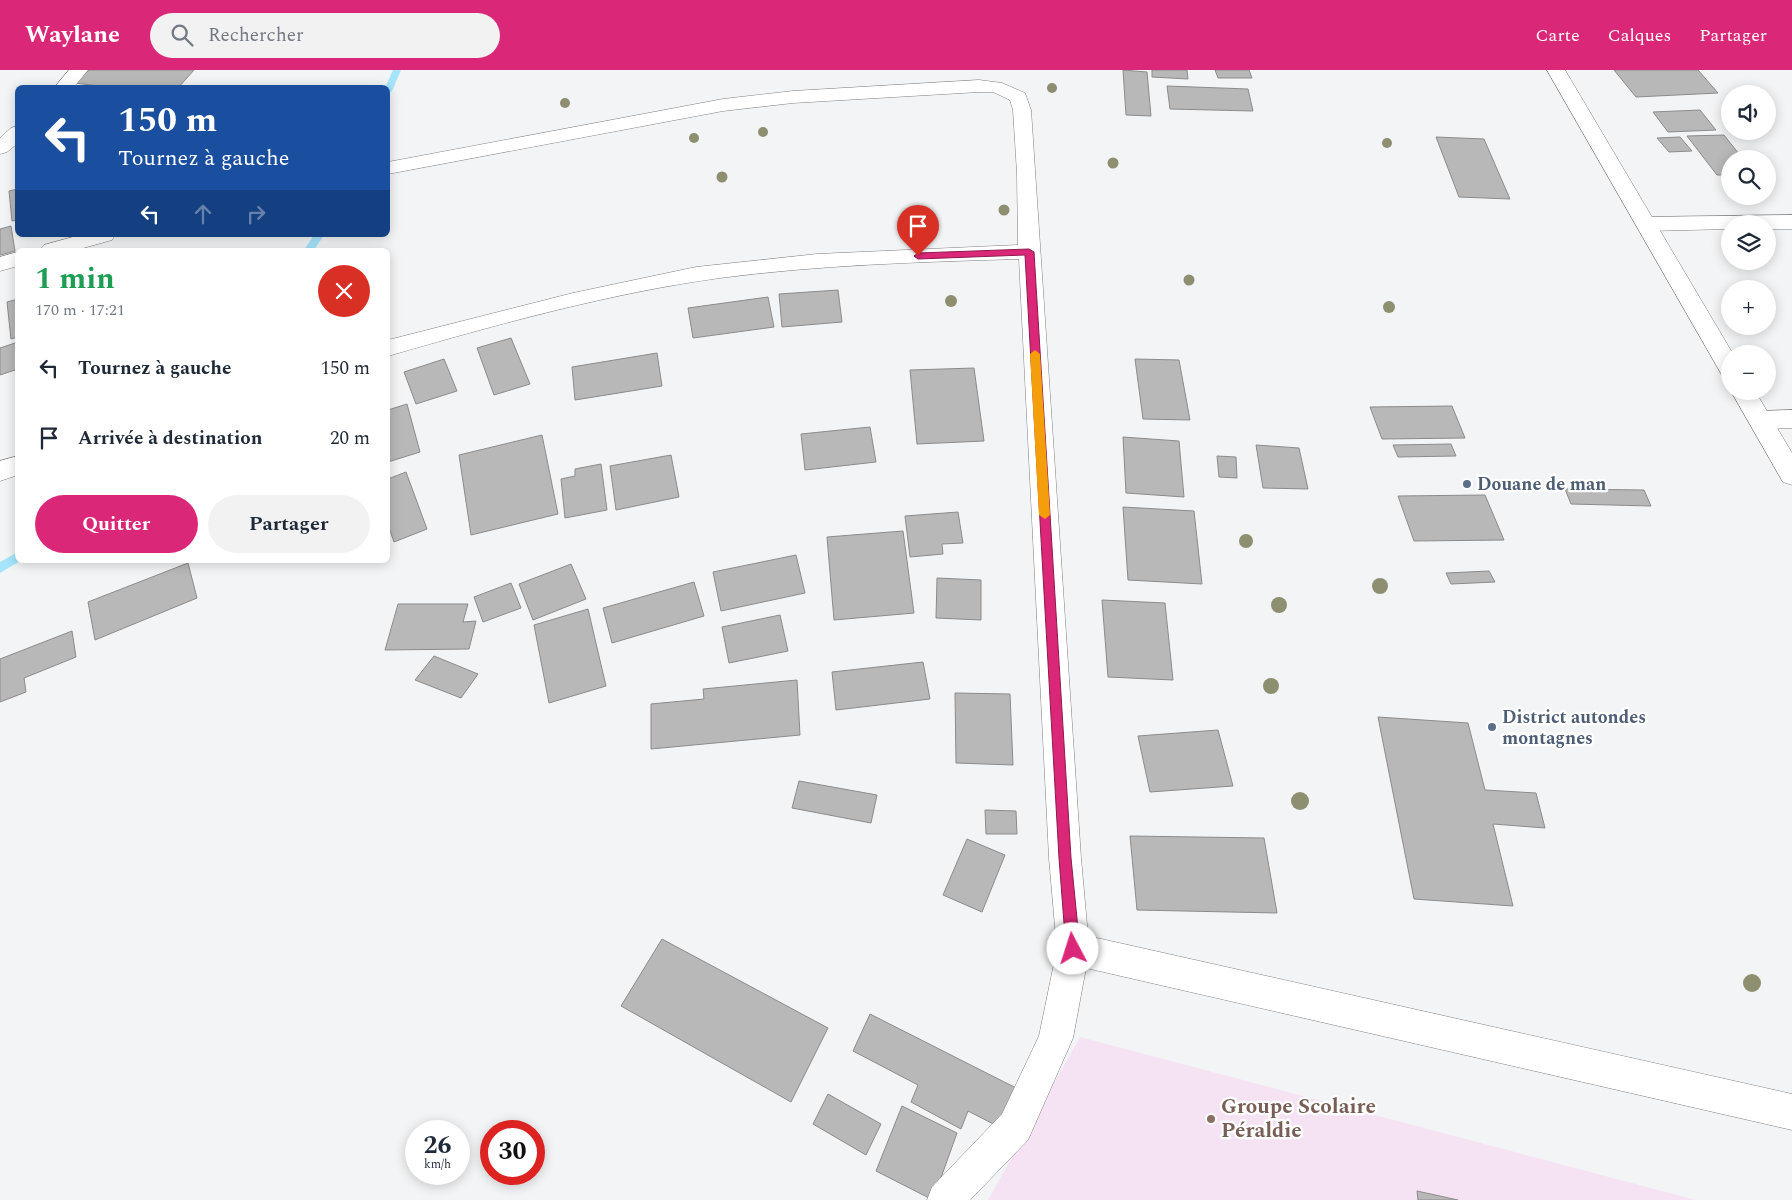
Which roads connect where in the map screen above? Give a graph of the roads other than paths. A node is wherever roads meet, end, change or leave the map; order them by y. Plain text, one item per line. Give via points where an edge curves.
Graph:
1 (79, 70) edge
2 (1556, 70) edge
3 (66, 85) edge
4 (15, 135) edge
5 (0, 148) edge
6 (390, 168) edge
7 (1792, 222) edge
8 (1646, 224) junction
9 (98, 237) edge
10 (58, 248) edge
11 (1029, 252) junction
12 (15, 261) edge
13 (0, 264) edge
14 (390, 347) edge
15 (1721, 353) edge
16 (1748, 400) edge
17 (1792, 419) edge
18 (1760, 420) junction
19 (15, 466) edge
20 (0, 471) edge
21 (1792, 475) edge
22 (1073, 949) junction
23 (1792, 1112) edge
24 (945, 1200) edge

1 - 3 street
2 - 8 street
4 - 5 street
6 - 11 street via 755,101 835,93 996,87 1018,97 1022,110
7 - 8 street
8 - 15 street
9 - 10 street
11 - 14 street via 745,268 664,280 484,321
11 - 22 street
12 - 13 street
16 - 18 street
17 - 18 street
18 - 21 street
19 - 20 street
22 - 23 street
22 - 24 street via 1056,1038 1016,1126

